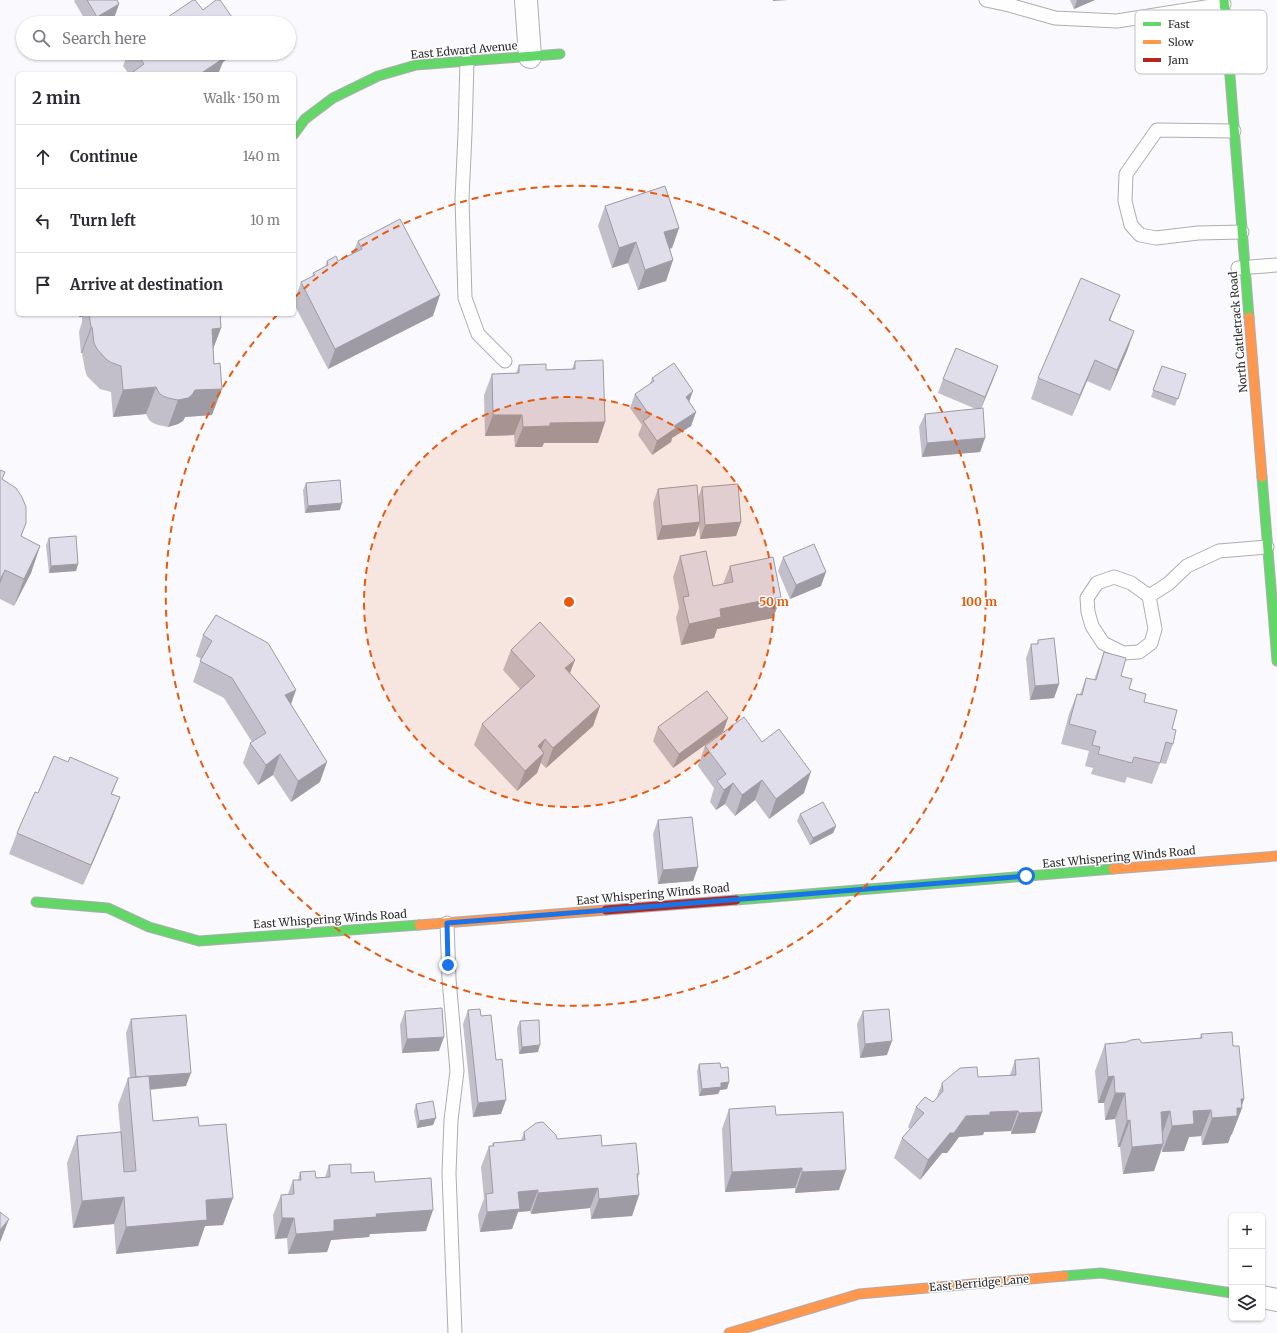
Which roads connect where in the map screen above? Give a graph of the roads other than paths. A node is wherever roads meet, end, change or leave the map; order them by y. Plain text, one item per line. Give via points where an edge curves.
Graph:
1 (526, 0) edge
2 (986, 0) edge
3 (1224, 2) edge
4 (1179, 10) edge
5 (1135, 18) edge
6 (560, 54) dead end
7 (530, 57) junction
8 (467, 62) junction
9 (1230, 74) edge
10 (296, 131) edge
11 (1234, 131) junction
12 (1242, 232) junction
13 (1277, 265) edge
14 (1242, 267) junction
15 (505, 361) dead end
16 (1266, 547) junction
17 (1149, 596) junction
18 (1277, 661) edge
19 (1277, 856) edge
20 (36, 902) dead end
21 (447, 923) junction
22 (1229, 1293) edge
23 (1265, 1298) edge
24 (1277, 1300) edge
25 (455, 1333) edge
26 (730, 1333) edge

1 - 7 street
2 - 5 lane via 1055,18 1117,21
3 - 4 lane
6 - 7 street, East Edward Avenue
7 - 8 street, East Edward Avenue
8 - 10 street, East Edward Avenue via 416,65 378,76 333,98 305,120
8 - 15 lane via 462,199 465,298 478,334
9 - 11 street, North Cattletrack Road
11 - 12 street, North Cattletrack Road
11 - 12 lane via 1157,130 1126,174 1126,201 1131,225 1140,235 1156,238 1198,233
12 - 14 street, North Cattletrack Road
13 - 14 lane
14 - 16 street, North Cattletrack Road
16 - 17 lane via 1219,551 1187,566 1168,584
16 - 18 street, North Cattletrack Road
17 - 17 lane via 1131,583 1114,577 1097,582 1087,598 1088,612 1092,626 1103,643 1123,653 1139,652 1151,644 1155,629
19 - 21 street, East Whispering Winds Road
20 - 21 street, East Whispering Winds Road via 108,908 149,927 199,941
21 - 25 lane via 457,1071 451,1120 450,1173
22 - 26 street, East Berridge Lane via 1101,1273 1059,1276 859,1294
23 - 24 street

